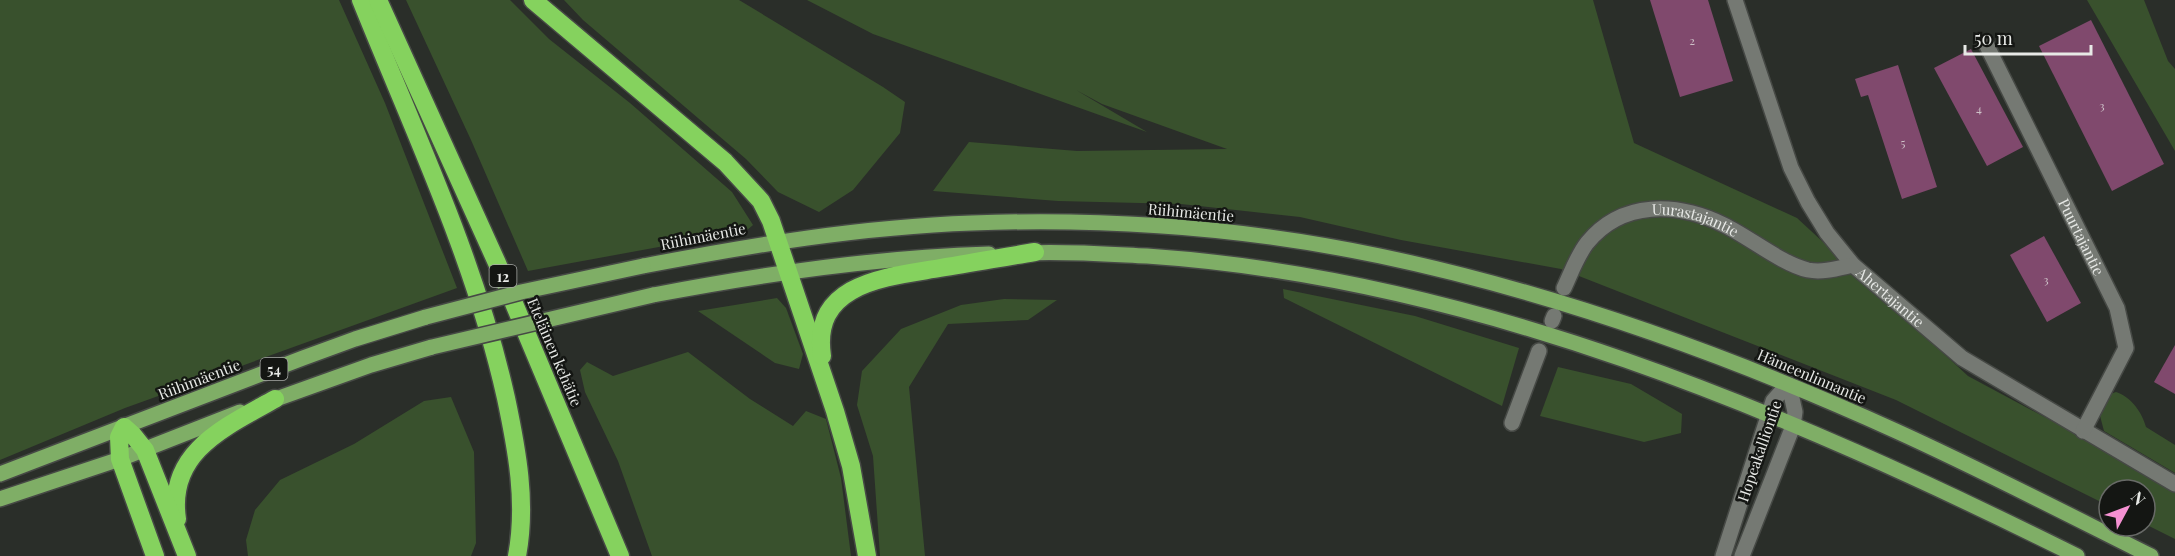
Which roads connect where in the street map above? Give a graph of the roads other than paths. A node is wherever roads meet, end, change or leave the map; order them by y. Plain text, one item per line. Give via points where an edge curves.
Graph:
1 (361, 0) edge
2 (378, 0) edge
3 (533, 0) edge
4 (1735, 0) edge
5 (1987, 46) dead end
6 (777, 241) junction
7 (1035, 252) junction
8 (1853, 265) junction
9 (1442, 270) joint
10 (787, 272) junction
11 (1564, 288) dead end
12 (1539, 351) dead end
13 (1789, 385) junction
14 (828, 387) junction
15 (275, 399) junction
16 (1768, 416) junction
17 (1512, 423) dead end
18 (1793, 426) junction
19 (124, 427) junction
20 (2083, 431) junction
21 (145, 450) junction
22 (120, 459) junction
23 (0, 474) edge
24 (2175, 484) edge
25 (0, 499) edge
26 (155, 556) edge
27 (187, 556) edge
28 (517, 556) edge
29 (620, 556) edge
30 (867, 556) edge
31 (1723, 556) edge
32 (1742, 556) edge
33 (2077, 556) edge
34 (2151, 556) edge

1 - 28 highway via 453,222 487,322 520,477 522,532
2 - 29 highway, Eteläinen kehätie / 12 via 497,263
3 - 6 highway via 743,179 761,201
4 - 8 street, Ahertajantie via 1791,168 1827,233
5 - 20 street, Puurtajantie via 2118,308 2126,348
6 - 9 main road, Riihimäentie via 970,223 1116,224 1215,230 1295,241
6 - 10 highway
6 - 19 main road, Riihimäentie / 54, bridge via 521,292 426,317 345,343
7 - 10 main road via 901,259
7 - 14 highway via 891,276 858,286 833,306 825,319 821,336
7 - 16 main road via 1208,260 1299,273 1424,299 1618,359
8 - 11 street, Uurastajantie via 1808,270 1722,224 1681,210 1652,208 1621,216 1602,227 1586,245
8 - 20 street, Ahertajantie via 1962,358
9 - 13 main road, Hämeenlinnantie via 1653,334
10 - 14 highway
10 - 15 main road, 54, bridge via 652,295 432,347 370,364
12 - 17 street
13 - 16 street, Hopeakalliontie via 1773,401
13 - 18 street, Hopeakalliontie via 1796,412
13 - 34 main road, Hämeenlinnantie via 1897,431
14 - 30 highway via 851,466
15 - 21 main road, 54
15 - 27 highway via 223,430 190,458 181,472 175,500
16 - 18 main road
16 - 31 street, Hopeakalliontie
18 - 32 street, Hopeakalliontie
18 - 33 main road
19 - 21 highway
19 - 22 highway via 119,437
19 - 23 main road, Riihimäentie / 54
20 - 24 street, Ahertajantie
21 - 22 main road, 54
21 - 27 highway
22 - 25 main road, 54
22 - 26 highway

